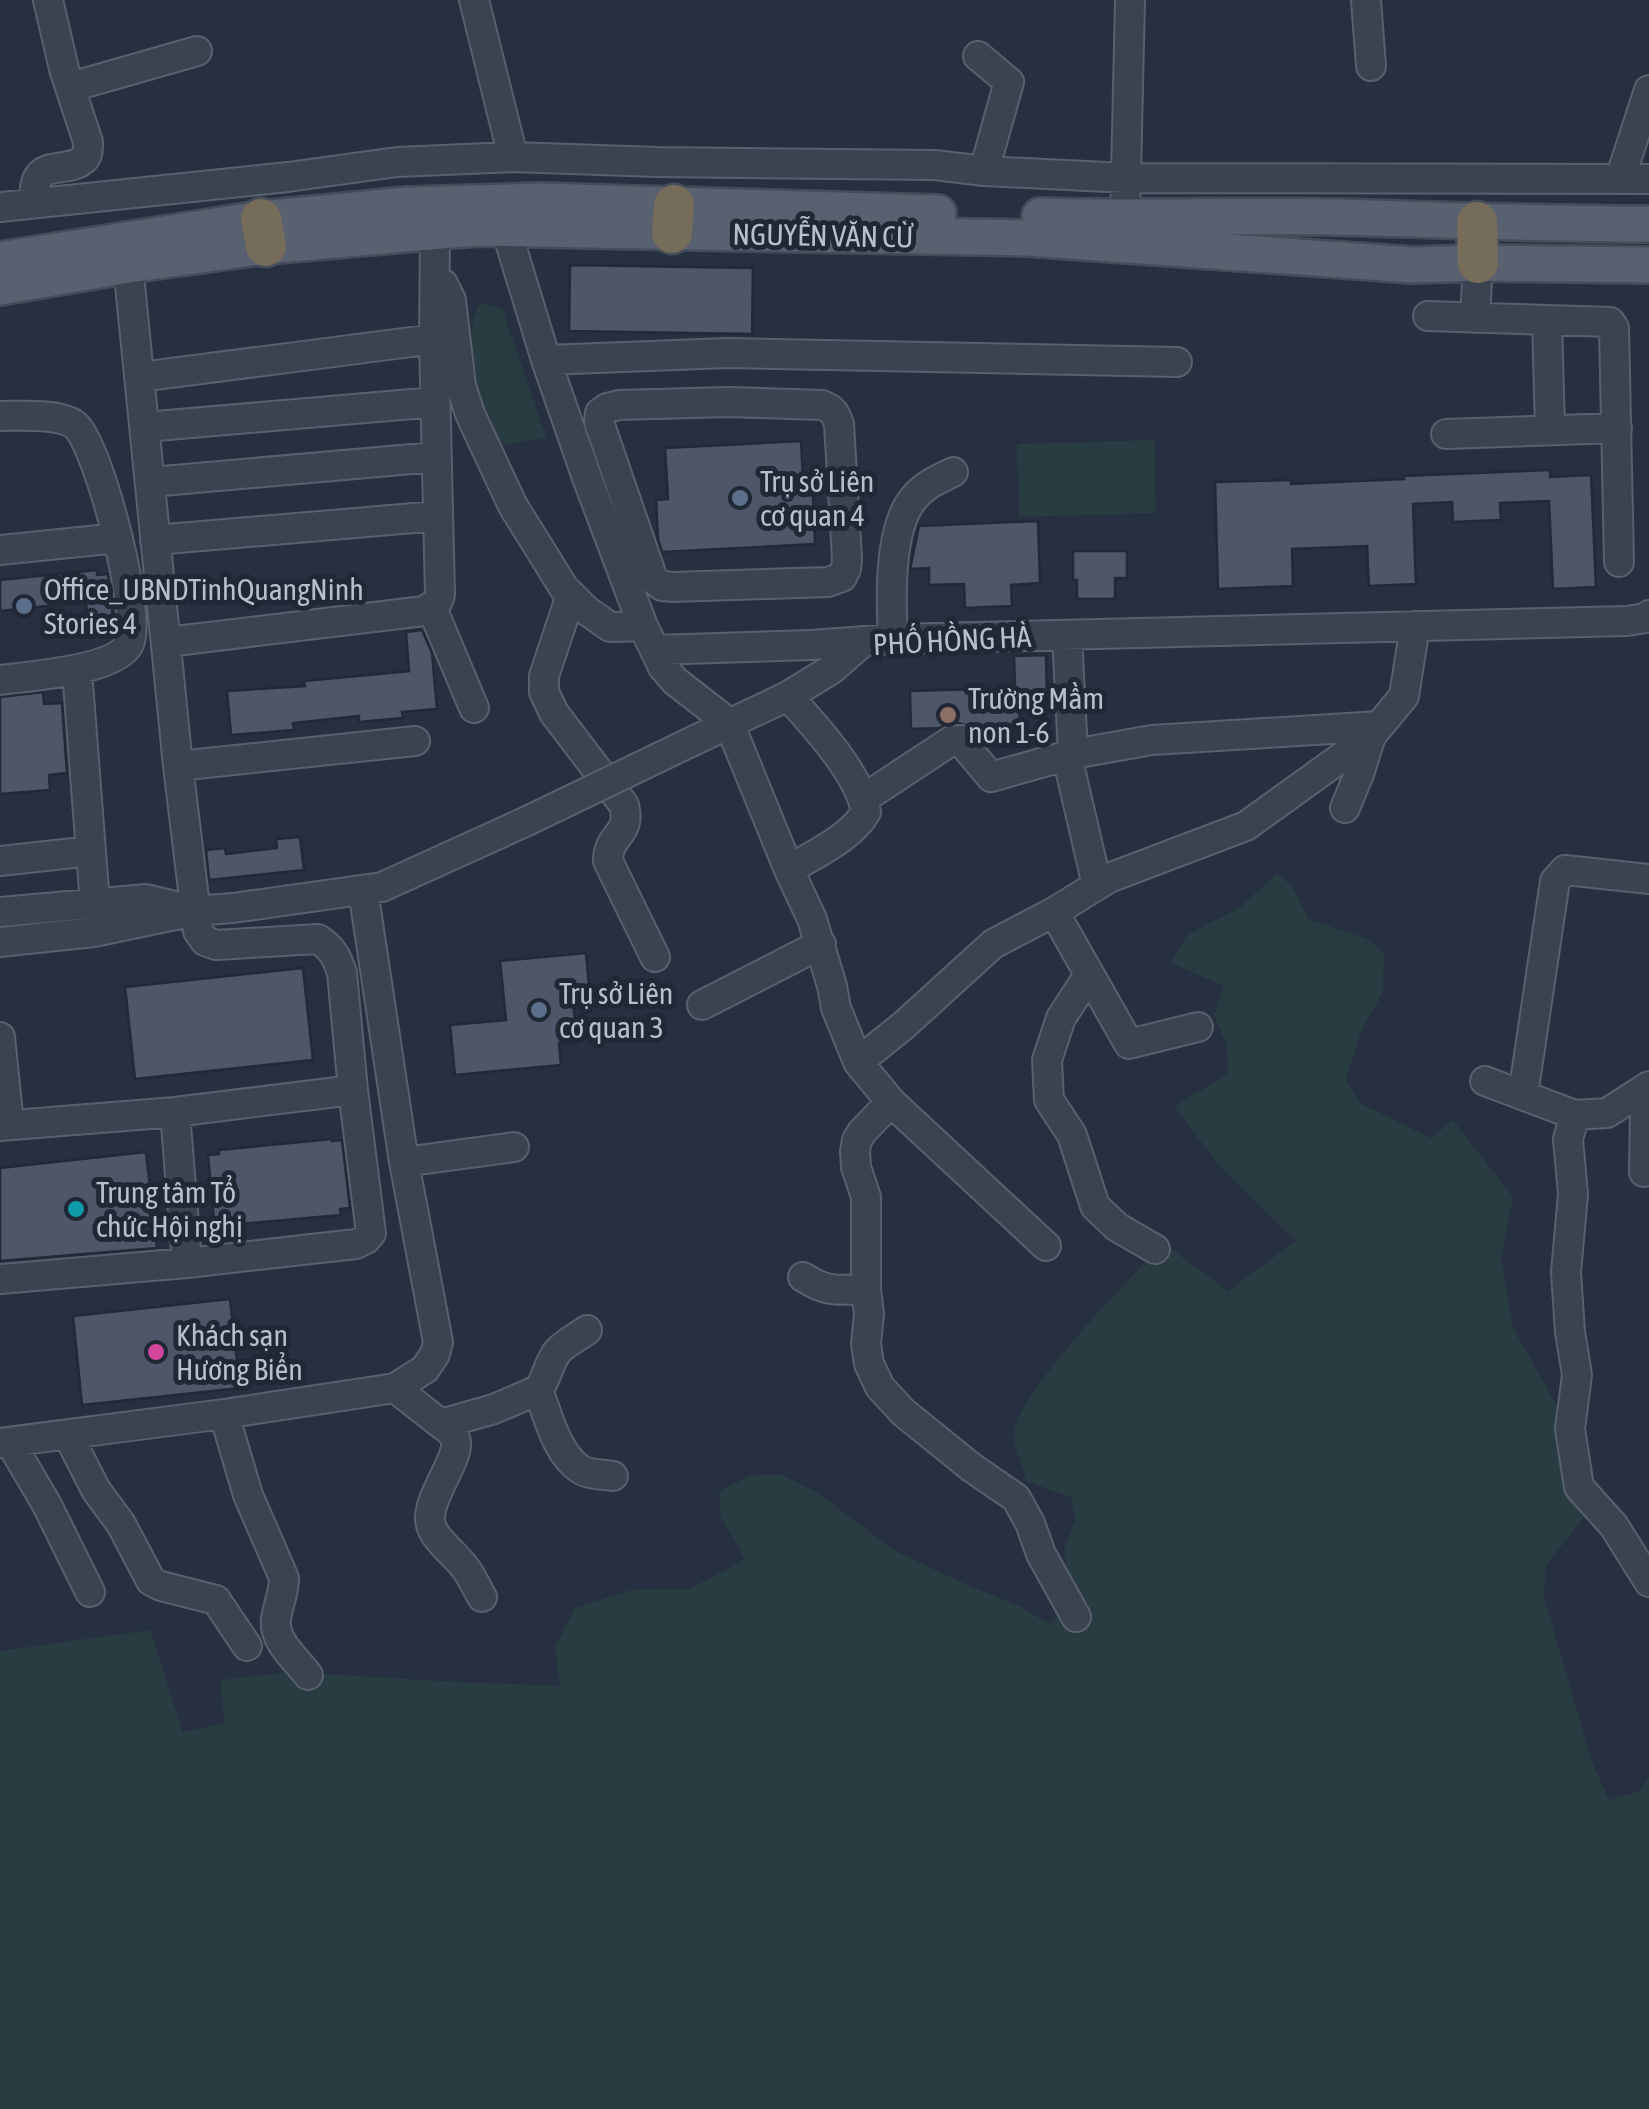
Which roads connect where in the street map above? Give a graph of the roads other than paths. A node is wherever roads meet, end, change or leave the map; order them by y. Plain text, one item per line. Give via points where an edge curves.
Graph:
1 (48, 0) edge
2 (474, 0) edge
3 (1366, 0) edge
4 (1127, 1) edge
5 (197, 51) dead end
6 (978, 56) dead end
7 (1371, 66) dead end
8 (71, 87) junction
9 (1649, 90) edge
10 (514, 157) junction
11 (984, 171) junction
12 (1127, 178) junction
13 (1620, 180) junction
14 (1649, 180) edge
15 (35, 202) junction
16 (0, 207) edge
17 (1125, 218) junction
18 (673, 219) junction
19 (1477, 222) junction
20 (1649, 224) edge
21 (506, 229) junction
22 (435, 230) junction
23 (264, 232) junction
24 (0, 260) edge
25 (1478, 263) junction
26 (128, 265) junction
27 (1649, 265) edge
28 (434, 270) junction
29 (0, 287) edge
30 (1428, 316) dead end
31 (1474, 318) junction
32 (1547, 320) junction
33 (434, 338) junction
34 (728, 353) junction
35 (546, 360) junction
36 (1177, 362) dead end
37 (140, 377) junction
38 (435, 402) junction
39 (729, 402) junction
40 (0, 416) edge
41 (145, 427) junction
42 (1618, 428) junction
43 (1550, 430) junction
44 (1446, 434) dead end
45 (436, 457) junction
46 (953, 472) dead end
47 (151, 482) junction
48 (436, 516) junction
49 (118, 538) junction
50 (155, 540) junction
51 (33, 547) junction
52 (0, 550) edge
53 (1619, 562) dead end
54 (0, 573) edge
55 (571, 595) junction
56 (432, 608) junction
57 (1649, 615) edge
58 (1415, 626) junction
59 (1068, 635) junction
60 (649, 638) junction
61 (893, 638) junction
62 (864, 641) junction
63 (167, 642) junction
64 (78, 670) junction
65 (0, 680) edge
66 (788, 696) junction
67 (474, 708) dead end
68 (729, 723) junction
69 (1375, 731) junction
70 (415, 742) dead end
71 (1070, 755) junction
72 (178, 766) junction
73 (863, 799) junction
74 (1345, 808) dead end
75 (92, 850) junction
76 (0, 861) edge
77 (788, 870) junction
78 (1649, 879) edge
79 (1097, 885) junction
80 (363, 890) junction
81 (96, 904) junction
82 (194, 911) junction
83 (0, 912) edge
84 (1054, 912) junction
85 (0, 942) edge
86 (821, 944) junction
87 (655, 958) dead end
88 (1089, 975) junction
89 (702, 1005) dead end
90 (1198, 1027) dead end
91 (0, 1037) edge
92 (858, 1062) junction
93 (1485, 1080) dead end
94 (1649, 1087) edge
95 (353, 1090) junction
96 (1524, 1095) junction
97 (891, 1102) junction
98 (175, 1112) junction
99 (1576, 1115) junction
100 (4, 1125) edge
101 (514, 1147) dead end
102 (404, 1162) junction
103 (1644, 1172) dead end
104 (1046, 1246) dead end
105 (1154, 1249) dead end
106 (187, 1264) junction
107 (803, 1277) dead end
108 (0, 1279) edge
109 (866, 1289) junction
110 (587, 1330) dead end
111 (395, 1388) junction
112 (538, 1390) junction
113 (224, 1414) junction
114 (441, 1424) junction
115 (68, 1435) junction
116 (5, 1442) edge
117 (613, 1476) dead end
118 (1649, 1582) edge
119 (90, 1592) dead end
120 (482, 1596) dead end
121 (1076, 1617) dead end
122 (248, 1646) dead end
123 (308, 1675) dead end

1 - 8 street
2 - 10 street
3 - 7 street
4 - 12 street
5 - 8 street
6 - 11 street via 1009,82
8 - 15 street via 87,153 36,180
9 - 13 street
10 - 11 street
10 - 15 street via 397,162
11 - 12 street
12 - 13 street
12 - 17 street
13 - 14 street
15 - 16 street
17 - 18 main road, NGUYỄN VĂN CỪ
17 - 19 main road, NGUYỄN VĂN CỪ
18 - 21 main road, NGUYỄN VĂN CỪ
18 - 23 main road, NGUYỄN VĂN CỪ via 540,201 473,202 408,205
18 - 25 main road, NGUYỄN VĂN CỪ via 1414,265
19 - 20 main road, NGUYỄN VĂN CỪ
19 - 25 highway
21 - 22 main road, NGUYỄN VĂN CỪ
21 - 35 street
22 - 23 main road, NGUYỄN VĂN CỪ
22 - 28 street
23 - 24 main road, NGUYỄN VĂN CỪ
23 - 26 main road, NGUYỄN VĂN CỪ
25 - 27 main road, NGUYỄN VĂN CỪ
25 - 31 street
26 - 29 main road, NGUYỄN VĂN CỪ
26 - 37 street
28 - 33 street
28 - 55 street via 451,300 470,414 513,506
30 - 31 street
31 - 32 street
32 - 42 street via 1610,322 1614,328
32 - 43 street
33 - 37 street
33 - 38 street
34 - 35 street
34 - 36 street
34 - 39 street
35 - 60 street
37 - 41 street
38 - 41 street
38 - 45 street
39 - 39 street via 619,405 600,413 654,579 673,588 842,576 847,559 835,413 822,405
40 - 49 street via 40,416 76,426 101,477
41 - 47 street
42 - 43 street
42 - 53 street
43 - 44 street
45 - 47 street
45 - 48 street
46 - 61 street via 914,497 899,523
47 - 50 street
48 - 50 street
48 - 56 street via 440,594
49 - 51 street
49 - 64 street via 133,615 130,643 117,656
50 - 63 street
51 - 52 street
51 - 54 street
55 - 60 street via 610,627
55 - 87 street via 544,692 624,805 627,818 608,860
56 - 63 street
56 - 67 street
57 - 58 street, PHỐ HỒNG HÀ via 1628,621
58 - 59 street, PHỐ HỒNG HÀ
58 - 69 street via 1404,696
59 - 61 street, PHỐ HỒNG HÀ
59 - 71 street
60 - 62 street via 810,646
60 - 68 street via 675,681
61 - 62 street, PHỐ HỒNG HÀ
62 - 66 street, PHỐ HỒNG HÀ
63 - 72 street
64 - 65 street
64 - 75 street
66 - 68 street, PHỐ HỒNG HÀ
66 - 73 street via 824,736
68 - 77 street
68 - 80 street, PHỐ HỒNG HÀ, bridge via 395,883
69 - 71 street via 1152,740
69 - 74 street
69 - 79 street via 1246,826
70 - 72 street
71 - 73 street via 992,776 968,747 952,741
71 - 79 street
72 - 82 street
73 - 77 street via 866,812 858,823
75 - 76 street
75 - 81 street
77 - 86 street
78 - 96 street via 1565,870 1555,881
79 - 84 street
80 - 82 street, PHỐ HỒNG HÀ
80 - 102 street
81 - 82 street, PHỐ HỒNG HÀ via 146,899
81 - 83 street, PHỐ HỒNG HÀ
82 - 85 street, PHỐ HỒNG HÀ
82 - 95 street via 198,932 216,945 318,939 330,947 342,972
84 - 88 street
84 - 92 street via 993,944
86 - 89 street
86 - 92 street
88 - 90 street via 1129,1044
88 - 105 street via 1061,1018 1047,1060 1049,1100 1072,1135 1095,1206
91 - 100 street
92 - 97 street
93 - 96 street
94 - 99 street via 1608,1113
94 - 103 street
95 - 98 street
95 - 106 street via 372,1224 366,1239
96 - 99 street
97 - 104 street
97 - 109 street via 862,1132 855,1151 866,1198
98 - 100 street
98 - 106 street
99 - 118 street via 1568,1138 1573,1194 1566,1272 1578,1375 1570,1429 1579,1487 1614,1526
101 - 102 street
102 - 111 street via 438,1342 425,1368
106 - 108 street
107 - 109 street via 820,1288
109 - 121 street via 866,1344 880,1386 1016,1498
110 - 112 street via 558,1351
111 - 113 street
111 - 114 street
112 - 114 street
112 - 117 street via 569,1458 589,1473
113 - 115 street
113 - 123 street via 248,1496 284,1578 276,1634
114 - 120 street via 452,1432 456,1449 430,1522
115 - 116 street
115 - 122 street via 152,1581 216,1600
116 - 119 street via 47,1505

